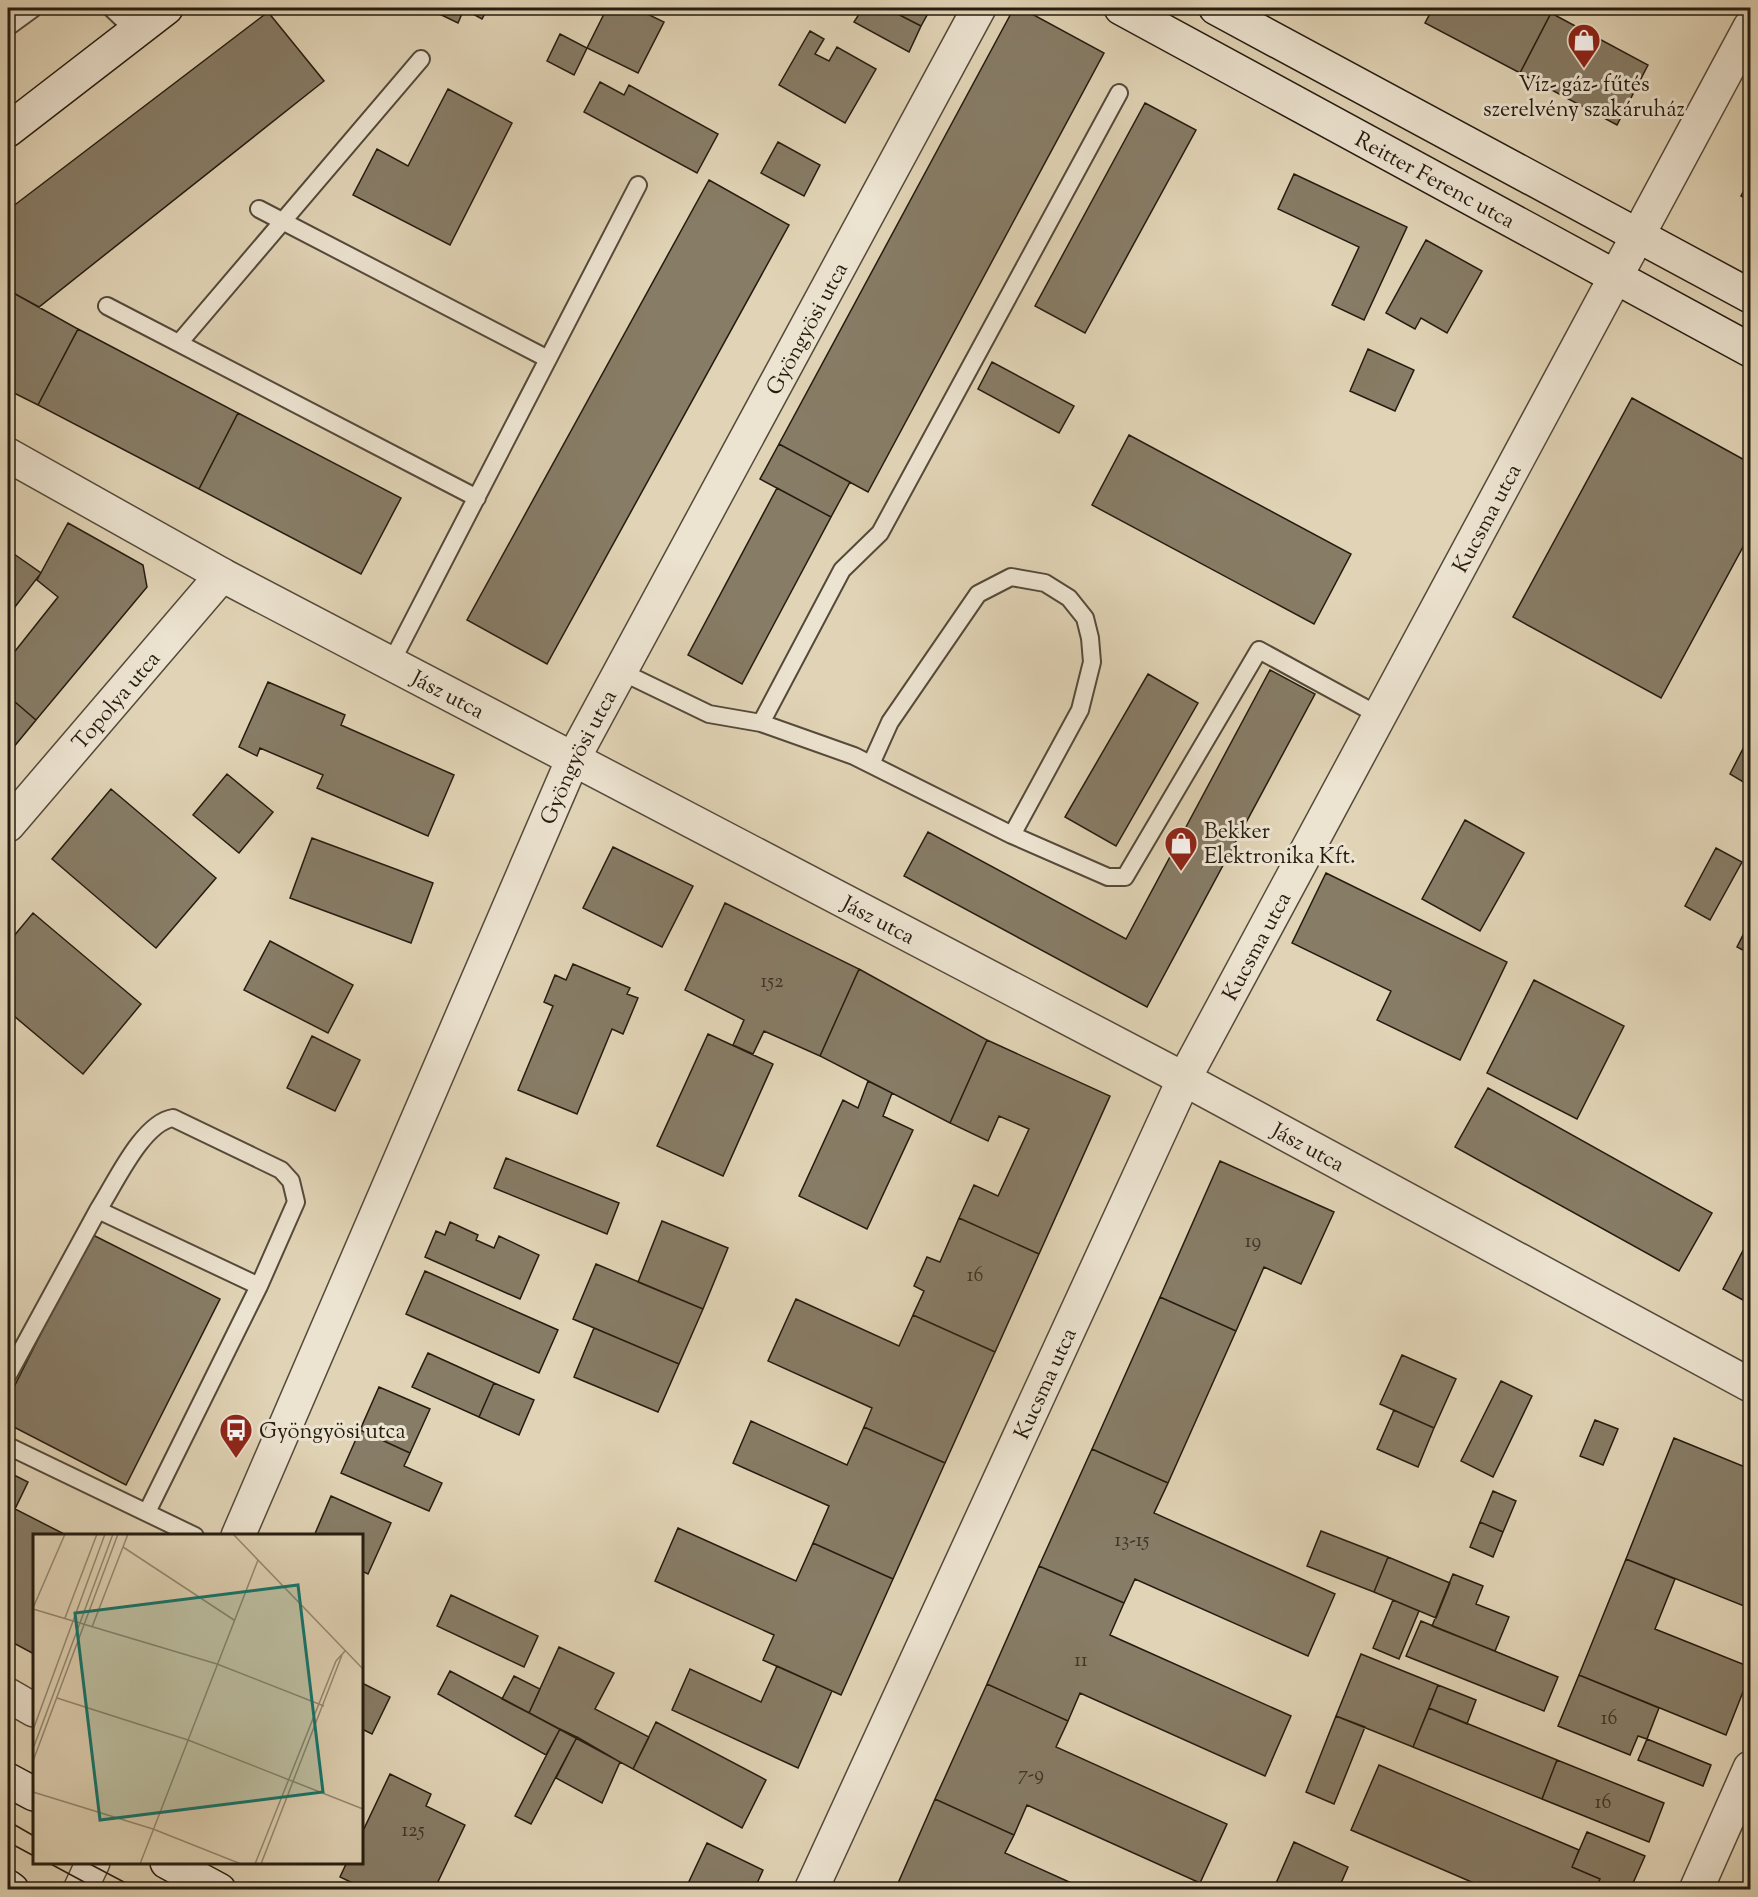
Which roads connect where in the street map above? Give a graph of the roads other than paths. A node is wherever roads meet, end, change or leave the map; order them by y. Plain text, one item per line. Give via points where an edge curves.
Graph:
1 (34, 8) edge
2 (111, 8) edge
3 (166, 8) edge
4 (979, 8) edge
5 (1121, 8) edge
6 (1216, 8) edge
7 (8, 27) edge
8 (1750, 27) edge
9 (135, 31) junction
10 (421, 59) dead end
11 (1119, 93) dead end
12 (8, 130) edge
13 (638, 185) dead end
14 (259, 209) dead end
15 (283, 221) junction
16 (1638, 234) junction
17 (1617, 277) junction
18 (1750, 296) edge
19 (107, 306) dead end
20 (178, 343) junction
21 (1750, 350) edge
22 (548, 359) junction
23 (8, 455) edge
24 (477, 498) junction
25 (222, 574) junction
26 (391, 663) junction
27 (620, 671) junction
28 (1380, 716) junction
29 (761, 723) junction
30 (573, 759) junction
31 (871, 764) junction
32 (8, 825) edge
33 (1012, 835) junction
34 (1184, 1079) junction
35 (98, 1210) junction
36 (259, 1286) junction
37 (8, 1375) edge
38 (1750, 1385) edge
39 (8, 1446) edge
40 (147, 1512) junction
41 (191, 1534) edge
42 (239, 1534) edge
43 (8, 1695) edge
44 (33, 1709) edge
45 (1750, 1768) edge
46 (8, 1780) edge
47 (33, 1793) edge
48 (93, 1864) edge
49 (169, 1864) edge
50 (8, 1887) edge
51 (12, 1890) edge
52 (80, 1890) edge
53 (219, 1890) edge
54 (811, 1890) edge
55 (1696, 1890) edge

1 - 7 lane
2 - 9 lane
3 - 9 street
4 - 27 street, Gyöngyösi utca
5 - 17 street, Reitter Ferenc utca
6 - 16 street, Reitter Ferenc utca
8 - 16 street, Kucsma utca
9 - 12 street
10 - 15 lane
11 - 29 lane via 880,533 842,570
13 - 22 lane
14 - 15 lane
15 - 20 lane
15 - 22 lane
16 - 17 street, Kucsma utca
16 - 18 street, Reitter Ferenc utca
17 - 21 street, Reitter Ferenc utca
17 - 28 street, Kucsma utca
19 - 20 lane
20 - 24 lane
22 - 24 lane
23 - 25 street, Jász utca
24 - 26 lane
25 - 26 street, Jász utca
25 - 32 street, Topolya utca
26 - 30 street, Jász utca
27 - 29 lane via 709,714
27 - 30 street, Gyöngyösi utca
28 - 33 lane via 1259,650 1125,877 1108,877
28 - 34 street, Kucsma utca
29 - 31 lane
30 - 34 street, Jász utca
30 - 42 street, Gyöngyösi utca
31 - 33 lane
31 - 33 lane via 890,722 978,594 1011,577 1046,583 1068,598 1085,618 1092,662 1080,710
34 - 38 street, Jász utca
34 - 54 street, Kucsma utca
35 - 36 lane
35 - 36 lane via 148,1131 161,1120 172,1118 281,1170 291,1181 296,1202
35 - 37 lane
36 - 40 lane
39 - 40 lane
40 - 41 lane
43 - 44 street
45 - 55 street
46 - 47 street
48 - 52 street
49 - 53 street
50 - 51 street

